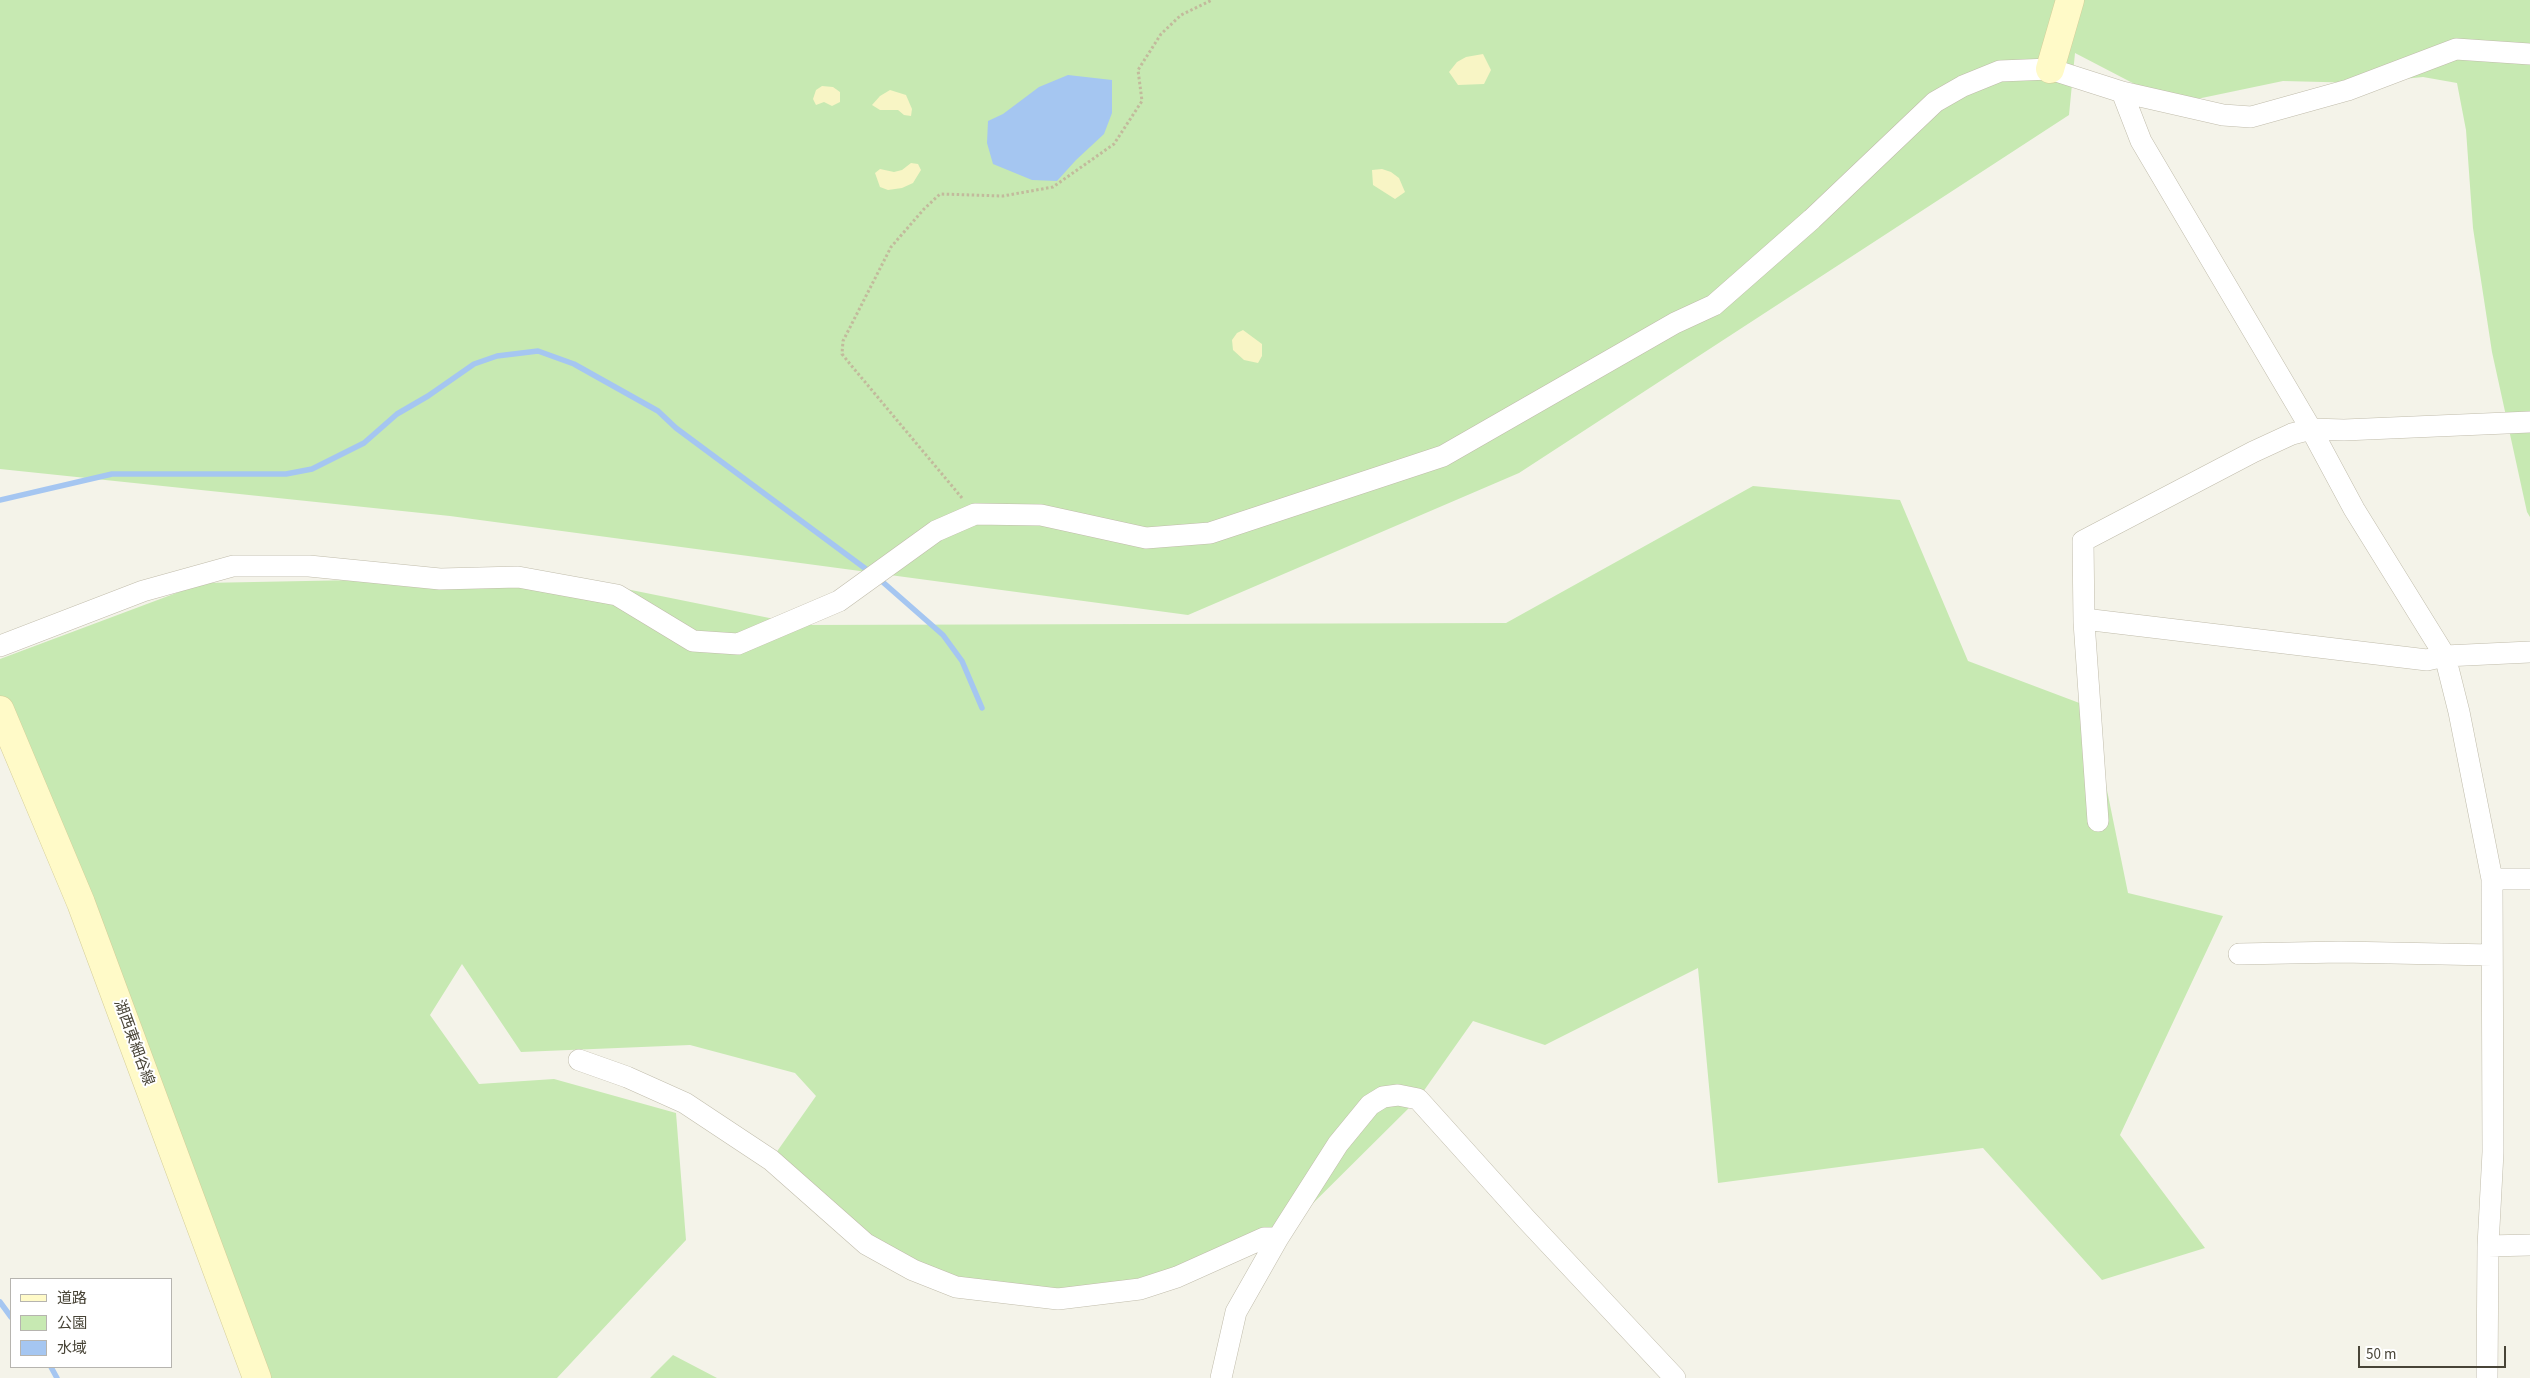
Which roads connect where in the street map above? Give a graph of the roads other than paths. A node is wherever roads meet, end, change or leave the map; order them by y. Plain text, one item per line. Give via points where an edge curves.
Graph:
1 (2070, 0) edge
2 (2530, 54) edge
3 (2050, 68) junction
4 (2122, 92) junction
5 (2530, 422) edge
6 (2311, 429) junction
7 (2084, 619) junction
8 (0, 646) edge
9 (2530, 652) edge
10 (2445, 656) junction
11 (0, 710) edge
12 (2098, 821) dead end
13 (2492, 879) junction
14 (2530, 879) edge
15 (2239, 954) dead end
16 (2492, 955) junction
17 (579, 1060) dead end
18 (1278, 1238) junction
19 (2530, 1245) edge
20 (2488, 1246) junction
21 (257, 1378) edge
22 (1221, 1378) edge
23 (1675, 1378) edge
24 (2487, 1378) edge

1 - 3 main road
2 - 4 street via 2456,50 2348,90 2251,117 2224,115
3 - 4 street
3 - 8 street via 2000,71 1962,86 1935,102 1812,219 1714,305 1675,322 1443,456 1210,533 1146,538 1041,515 975,514 936,531 839,601 738,644 693,641 617,595 527,579 440,579 309,566 233,566 143,591
4 - 6 street via 2141,141
5 - 6 street
6 - 7 street via 2253,452 2083,541
6 - 10 street via 2354,509
7 - 10 street via 2427,660
7 - 12 street
9 - 10 street
10 - 13 street via 2460,712
11 - 21 main road, 湖西東細谷線 via 81,903
13 - 14 street
13 - 16 street
15 - 16 street
16 - 20 street via 2493,1152
17 - 18 street via 685,1103 772,1160 866,1244 914,1270 956,1287 1058,1299 1140,1289 1177,1277 1264,1238
18 - 22 street via 1236,1312
18 - 23 street via 1338,1144 1370,1105 1383,1097 1412,1096
19 - 20 street
20 - 24 street

